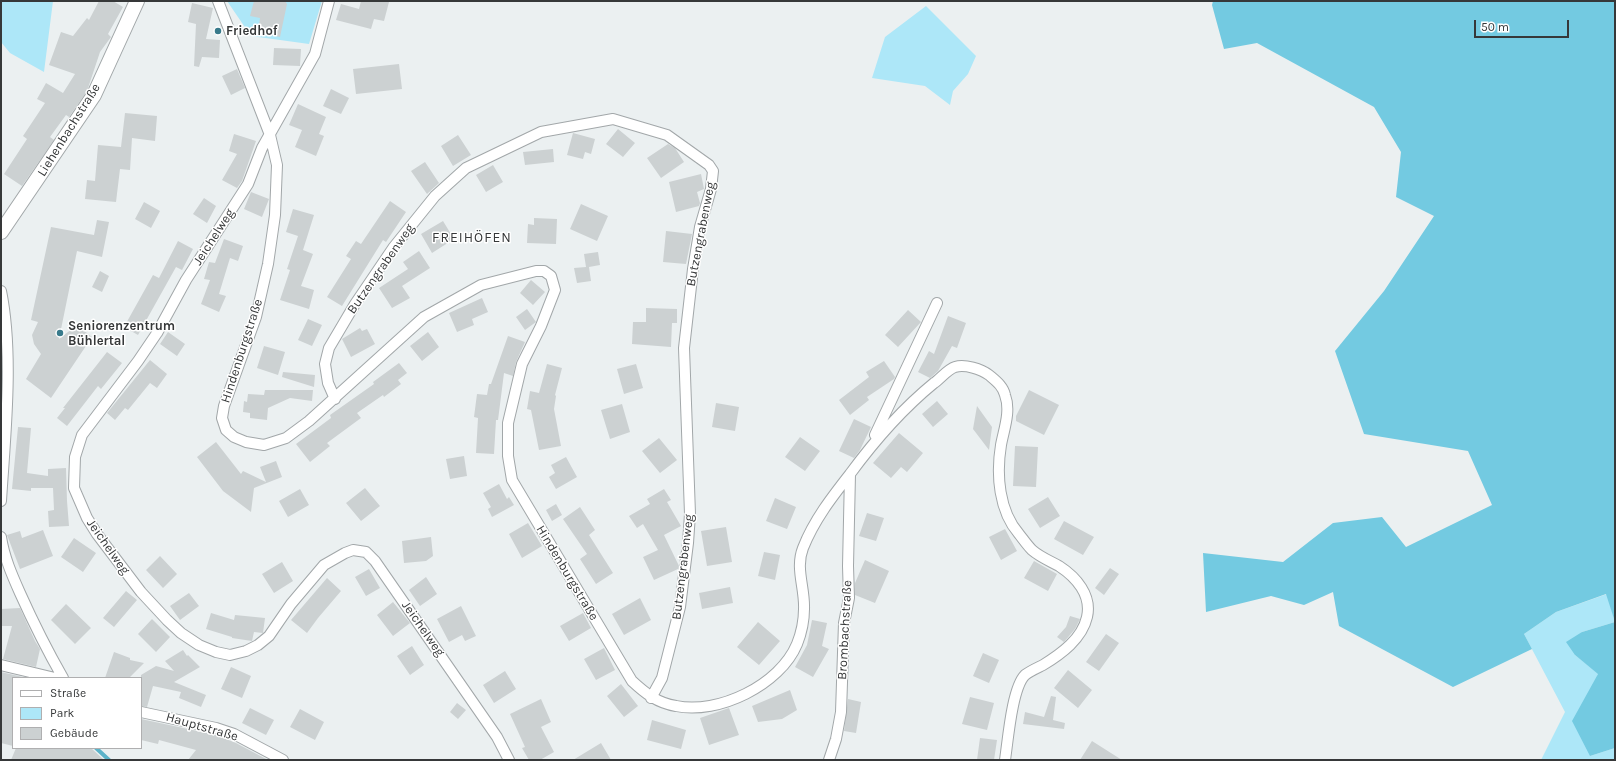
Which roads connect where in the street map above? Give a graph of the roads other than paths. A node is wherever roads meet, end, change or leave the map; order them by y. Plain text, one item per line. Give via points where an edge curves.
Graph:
1 (137, 1) edge
2 (218, 1) edge
3 (329, 1) edge
4 (270, 135) junction
5 (1, 232) edge
6 (1, 291) edge
7 (937, 303) dead end
8 (335, 399) junction
9 (869, 448) junction
10 (2, 471) edge
11 (850, 474) junction
12 (1, 501) edge
13 (1, 537) edge
14 (1, 665) edge
15 (51, 677) edge
16 (62, 677) edge
17 (651, 698) junction
18 (142, 712) edge
19 (283, 760) edge
20 (509, 760) edge
21 (829, 760) edge
22 (1005, 760) edge

1 - 5 street, Liehenbachstraße via 94,95
2 - 4 street, Hindenburgstraße
3 - 4 street, Jeichelweg via 315,54
4 - 8 street, Hindenburgstraße via 277,165 275,215 268,264 256,317 222,418 226,430 234,437 246,442 264,444 286,438
4 - 20 street, Jeichelweg via 248,184 186,280 157,333 120,387 82,435 75,457 74,488 97,534 141,592 181,633 216,652 230,655 246,651 258,644 269,636 291,604 324,565 353,550 366,552 375,561 497,737
6 - 10 street via 7,346
7 - 9 street
8 - 17 street, Hindenburgstraße via 424,317 481,285 536,271 544,271 551,276 555,290 522,364 508,424 508,456 512,480 632,681
8 - 17 street, Butzengrabenweg via 328,383 325,364 329,348 393,248 435,196 466,168 541,132 613,119 667,135 709,165 713,171 711,189 699,234 684,348 690,514 688,543 680,607 662,678
9 - 11 street, Hindenburgstraße
9 - 22 street, Hindenburgstraße via 901,412 954,367 968,367 985,372 1000,384 1006,396 1007,415 999,470 1006,512 1012,525 1033,551 1062,568 1081,585 1087,600 1088,616 1082,630 1064,652 1024,676 1015,694
10 - 12 street
11 - 17 street, Hindenburgstraße via 813,526 802,550 799,561 803,623 797,645 779,671 759,687 712,706 675,706
11 - 21 street, Brombachstraße via 849,598 844,623 841,712
13 - 16 street via 9,569 45,647
14 - 15 street
18 - 19 street, Hauptstraße via 209,726 234,734

